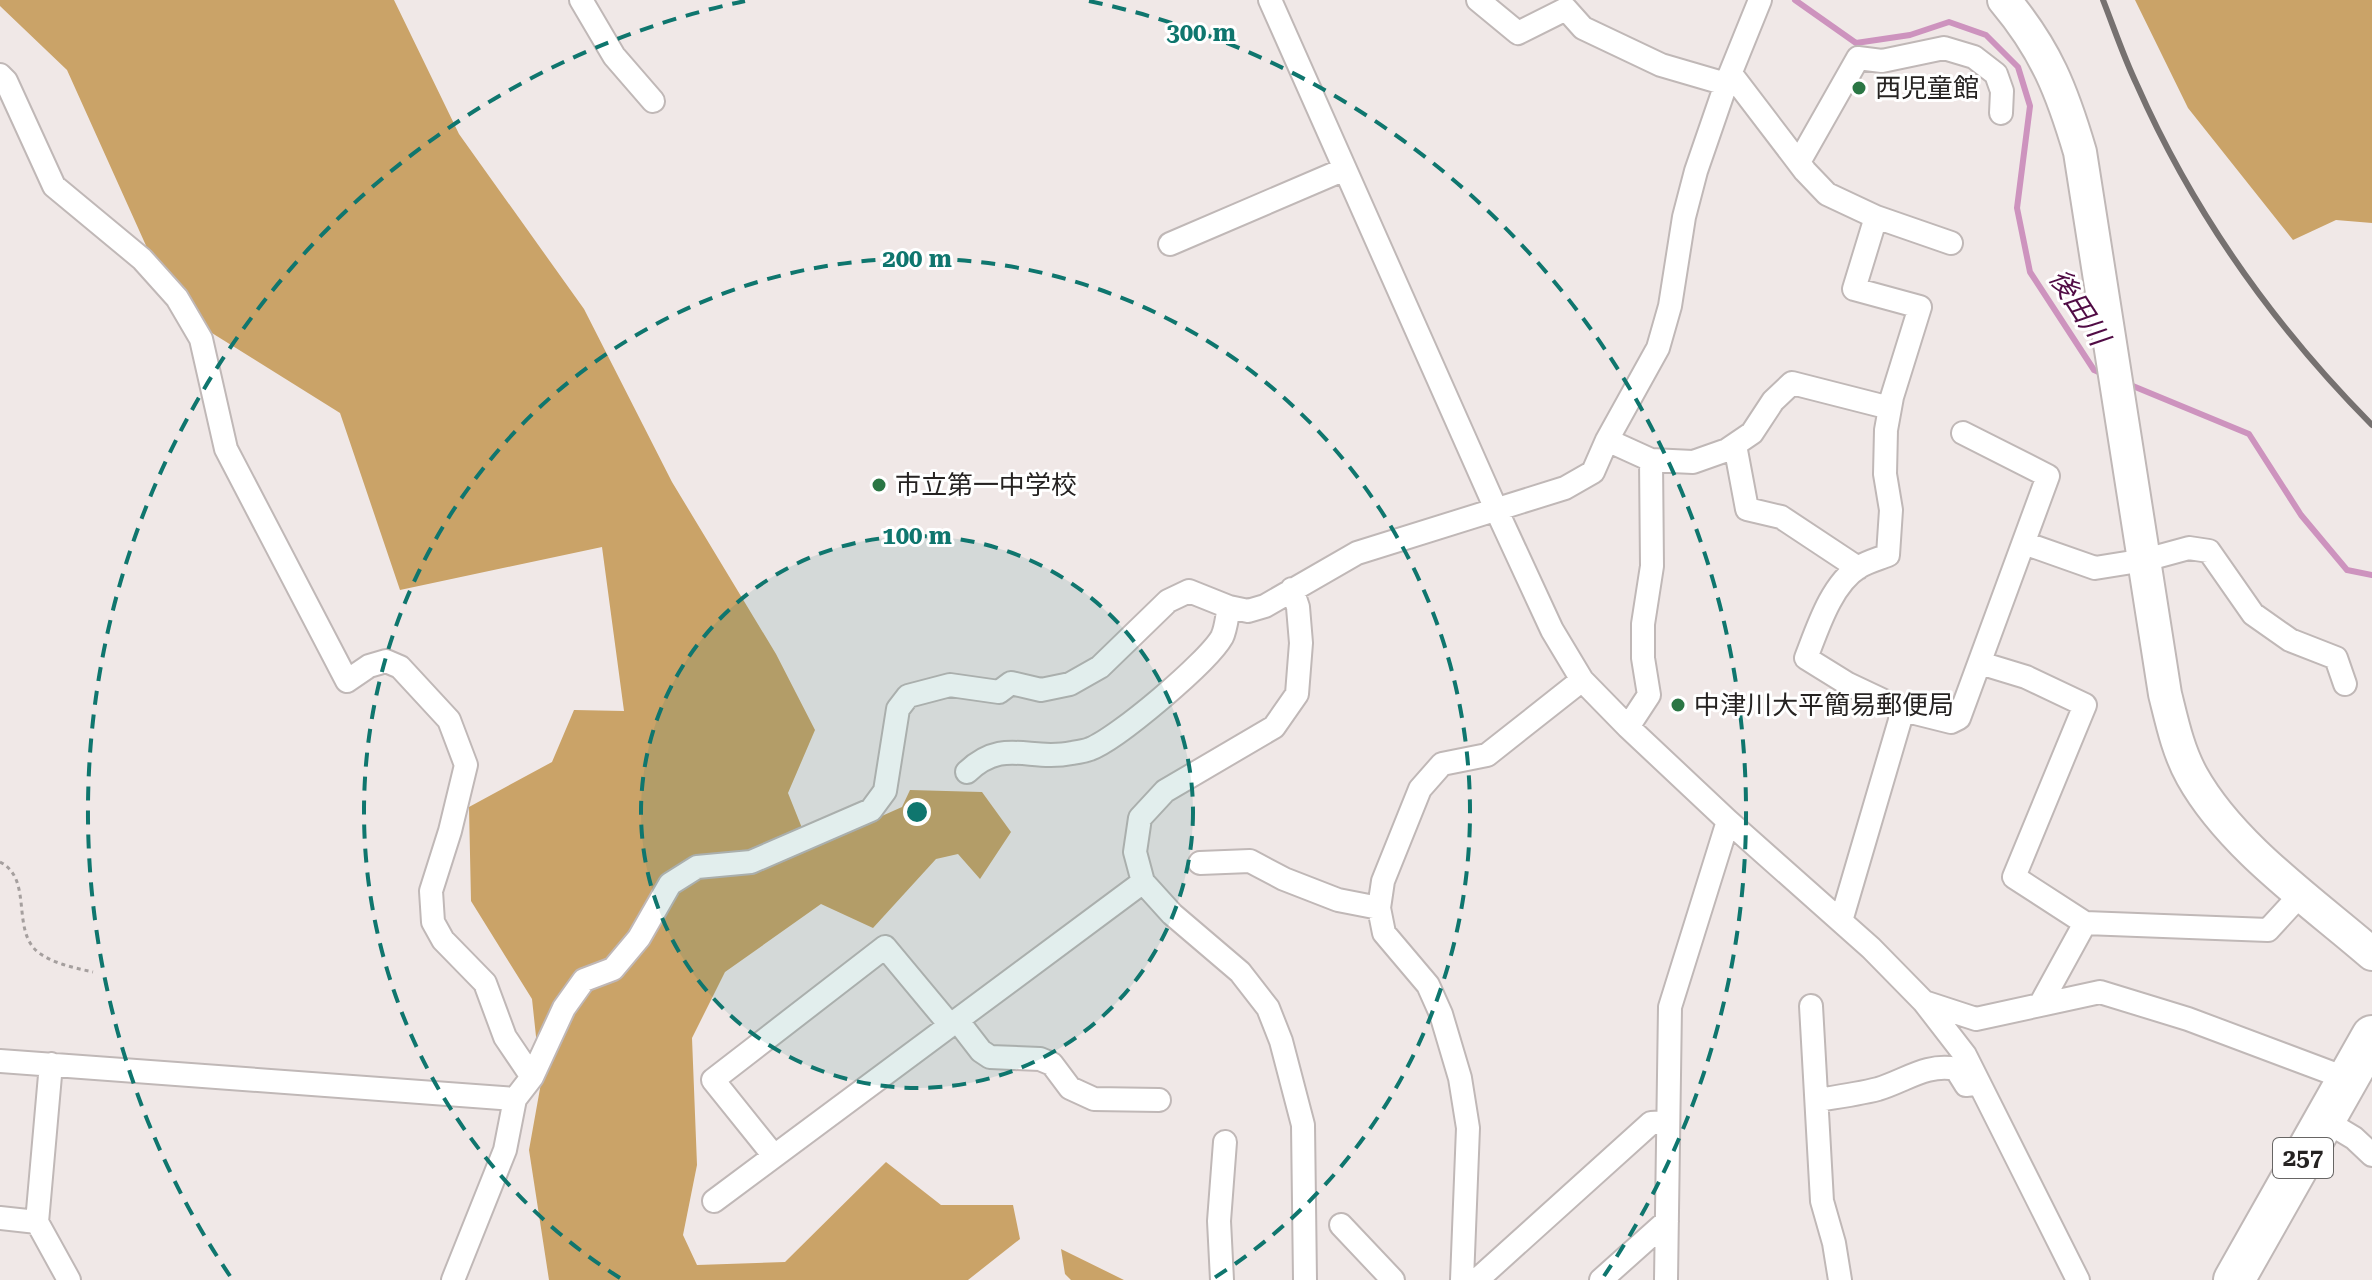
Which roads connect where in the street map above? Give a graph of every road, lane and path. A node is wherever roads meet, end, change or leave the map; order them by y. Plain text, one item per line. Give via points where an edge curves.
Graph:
1 (581, 0) edge
2 (1270, 0) edge
3 (1478, 0) edge
4 (1760, 0) edge
5 (2004, 0) edge
6 (0, 75) edge
7 (1729, 79) junction
8 (653, 101) dead end
9 (2001, 113) dead end
10 (1799, 162) junction
11 (1345, 169) junction
12 (1876, 217) junction
13 (1951, 243) dead end
14 (1170, 244) dead end
15 (1890, 408) junction
16 (1963, 433) dead end
17 (1607, 440) junction
18 (1735, 445) junction
19 (1651, 460) junction
20 (1496, 509) junction
21 (2024, 543) junction
22 (2145, 560) junction
23 (1858, 568) junction
24 (1292, 589) junction
25 (1229, 607) junction
26 (1980, 663) junction
27 (1582, 680) junction
28 (2345, 684) dead end
29 (1903, 710) junction
30 (1628, 727) junction
31 (967, 772) dead end
32 (1728, 821) junction
33 (0, 862) edge
34 (1200, 863) dead end
35 (1143, 882) junction
36 (2302, 893) junction
37 (1379, 908) junction
38 (1841, 921) junction
39 (2085, 923) junction
40 (2372, 954) edge
41 (93, 972) dead end
42 (1924, 1002) junction
43 (2040, 1005) junction
44 (1811, 1006) dead end
45 (954, 1023) junction
46 (2372, 1036) edge
47 (0, 1061) edge
48 (51, 1064) junction
49 (532, 1077) junction
50 (2348, 1079) junction
51 (1979, 1083) junction
52 (515, 1099) junction
53 (1159, 1100) dead end
54 (1817, 1100) junction
55 (2324, 1120) junction
56 (1668, 1122) junction
57 (1225, 1142) dead end
58 (2372, 1155) edge
59 (774, 1156) junction
60 (714, 1201) dead end
61 (0, 1218) edge
62 (1667, 1221) junction
63 (37, 1222) junction
64 (1341, 1225) dead end
65 (69, 1280) edge
66 (453, 1280) edge
67 (1222, 1280) edge
68 (1305, 1280) edge
69 (1393, 1280) edge
70 (1462, 1280) edge
71 (1477, 1280) edge
72 (1601, 1280) edge
73 (1666, 1280) edge
74 (1840, 1280) edge
75 (2078, 1280) edge
76 (2234, 1280) edge

1 - 8 street via 614,56
2 - 11 street
3 - 7 street via 1518,33 1566,9 1583,28 1661,65
4 - 7 street
5 - 22 street via 2052,69 2080,152
6 - 49 street via 54,186 142,259 177,298 201,339 226,449 347,681 386,661 400,667 449,720 466,765 431,891 433,922 443,940 485,983 505,1037
7 - 10 street
7 - 17 street via 1696,171 1658,348
9 - 10 street via 1996,74 1974,57 1944,48 1882,61 1858,58
10 - 12 street via 1827,194
11 - 14 street
11 - 20 street
12 - 13 street
12 - 15 street via 1854,289 1920,307
15 - 18 street via 1792,383 1752,433
15 - 23 street via 1885,474 1891,510 1888,555
16 - 21 street via 2048,476
17 - 19 street
17 - 20 street via 1593,472 1565,488
18 - 19 street via 1693,462
18 - 23 street via 1747,509 1781,517
19 - 30 street via 1652,566 1643,624 1649,695
20 - 24 street via 1357,553
20 - 27 street via 1552,630
21 - 22 street via 2095,568
21 - 26 street
22 - 28 street via 2189,548 2209,551 2253,614 2290,640 2336,658
22 - 36 street via 2165,694 2192,776 2244,843
23 - 29 street via 1824,611 1806,658
24 - 25 street via 1248,611
24 - 35 street via 1301,643 1297,694 1274,727 1165,791 1140,818 1135,852
25 - 31 street via 1223,635 1209,655 1125,728 1091,749 1068,754 995,753
25 - 49 street via 1189,591 1168,601 1100,667 1054,689 1011,683 999,692 950,685 908,696 898,709 880,802 751,862 697,867 670,884 639,938 613,969 584,980 564,1008
26 - 29 street via 1959,718 1951,722
26 - 39 street via 2026,677 2085,705 2014,877
27 - 30 street
27 - 37 street via 1487,755 1442,764 1420,789 1383,881
29 - 38 street
30 - 32 street
32 - 38 street
32 - 56 street via 1670,1007
33 - 41 path via 13,872 32,946 53,960
34 - 37 street via 1250,861 1338,900
35 - 45 street
35 - 68 street via 1240,972 1268,1008 1303,1125
36 - 39 street via 2268,930
36 - 40 street
37 - 70 street via 1384,933 1428,985 1460,1078 1468,1128
38 - 42 street
39 - 43 street
42 - 43 street via 1976,1019
42 - 51 street via 1965,1055
43 - 50 street via 2100,992
44 - 54 street
45 - 53 street via 990,1057 1040,1059 1052,1064 1070,1088 1094,1099
45 - 59 street
45 - 59 street via 885,947 713,1080
46 - 50 highway, 257
47 - 48 street
48 - 52 street
48 - 63 street
49 - 52 street
50 - 55 highway, 257
51 - 54 street via 1966,1085 1956,1069 1943,1067 1878,1089
51 - 75 street
52 - 66 street via 505,1150
54 - 74 street via 1822,1201
55 - 58 street
55 - 76 highway, 257
56 - 62 street
56 - 71 street via 1651,1123
57 - 67 street via 1219,1221
59 - 60 street
61 - 63 street
62 - 72 street
62 - 73 street
63 - 65 street
64 - 69 street

